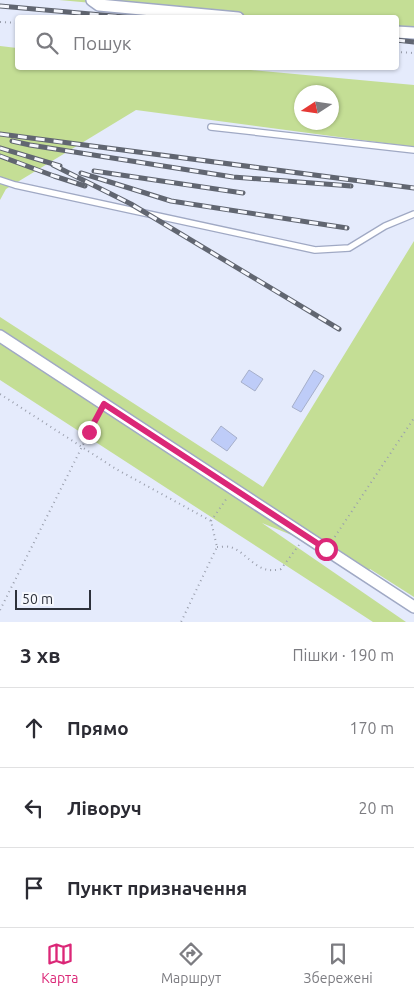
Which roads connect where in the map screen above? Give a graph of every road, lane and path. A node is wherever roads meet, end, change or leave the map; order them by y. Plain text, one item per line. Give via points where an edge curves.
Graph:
1 (92, 0) edge
2 (206, 15) edge
3 (0, 22) edge
4 (15, 23) edge
5 (399, 32) edge
6 (414, 33) edge
7 (399, 52) edge
8 (414, 53) edge
9 (211, 127) dead end
10 (414, 150) edge
11 (0, 180) edge
12 (414, 214) edge
13 (0, 336) edge
14 (0, 394) edge
15 (104, 404) junction
16 (414, 418) edge
17 (81, 446) junction
18 (234, 489) junction
19 (211, 521) junction
20 (309, 538) junction
21 (217, 547) junction
22 (326, 549) junction
23 (414, 607) edge
24 (0, 610) edge
25 (181, 622) edge

1 - 2 street via 99,5
3 - 4 path
5 - 6 street
7 - 8 path
9 - 10 lane
11 - 12 lane via 315,250 349,248 385,226
13 - 15 street
14 - 17 path
15 - 17 path
15 - 18 street
16 - 22 path
17 - 19 path
17 - 24 path
18 - 19 path
18 - 20 street
19 - 21 path
20 - 21 path via 277,570 258,567 230,547
20 - 22 street
21 - 25 path
22 - 23 street

